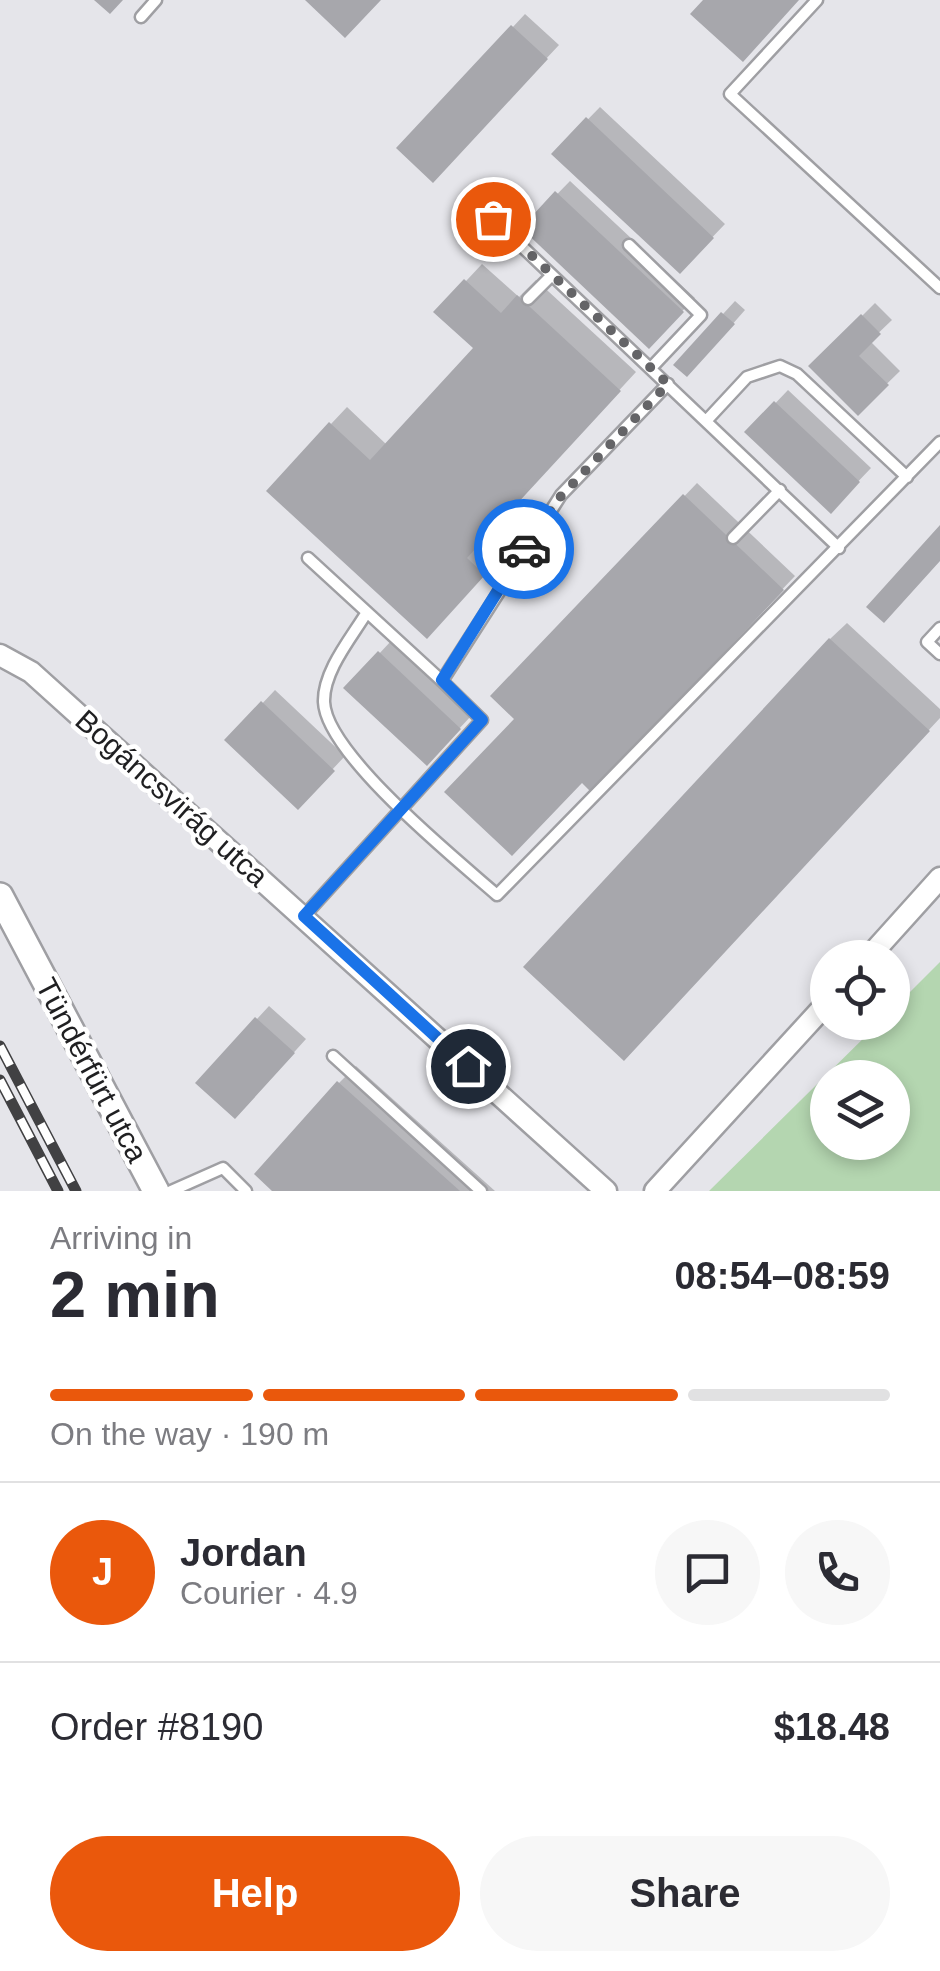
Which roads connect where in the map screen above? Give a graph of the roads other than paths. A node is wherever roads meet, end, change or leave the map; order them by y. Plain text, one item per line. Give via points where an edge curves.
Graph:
1 (156, 0) edge
2 (817, 0) edge
3 (141, 16) dead end
4 (515, 194) dead end
5 (493, 219) junction
6 (462, 229) dead end
7 (629, 244) dead end
8 (552, 275) junction
9 (940, 288) edge
10 (528, 299) dead end
11 (651, 368) junction
12 (668, 384) junction
13 (707, 420) junction
14 (940, 442) edge
15 (906, 477) junction
16 (780, 490) junction
17 (733, 538) dead end
18 (840, 548) junction
19 (308, 558) dead end
20 (368, 612) junction
21 (940, 628) edge
22 (0, 654) edge
23 (940, 654) edge
24 (442, 680) junction
25 (401, 810) junction
26 (940, 878) edge
27 (0, 896) edge
28 (304, 916) junction
29 (884, 940) edge
30 (810, 1022) edge
31 (333, 1056) dead end
32 (156, 1191) edge
33 (171, 1191) edge
34 (246, 1191) edge
35 (481, 1191) edge
36 (606, 1191) edge
37 (656, 1191) edge

1 - 3 lane
2 - 9 lane via 730,94
4 - 5 lane
5 - 6 lane
5 - 8 lane
7 - 11 lane via 701,315
8 - 10 lane
8 - 11 lane
11 - 12 lane
12 - 13 lane
12 - 24 lane via 561,496
13 - 15 lane via 747,377 780,366 798,374
13 - 16 lane
14 - 15 lane
15 - 18 lane
16 - 17 lane
16 - 18 lane
18 - 25 lane via 497,896
19 - 20 lane
20 - 24 lane
20 - 25 lane via 328,680 326,714
21 - 23 lane via 927,642
22 - 28 street, Bogáncsvirág utca via 31,672
24 - 25 lane via 482,720
25 - 28 lane
26 - 29 street
27 - 32 street, Tündérfürt utca
28 - 36 street, Bogáncsvirág utca
30 - 37 street
31 - 35 lane
33 - 34 lane via 223,1168

